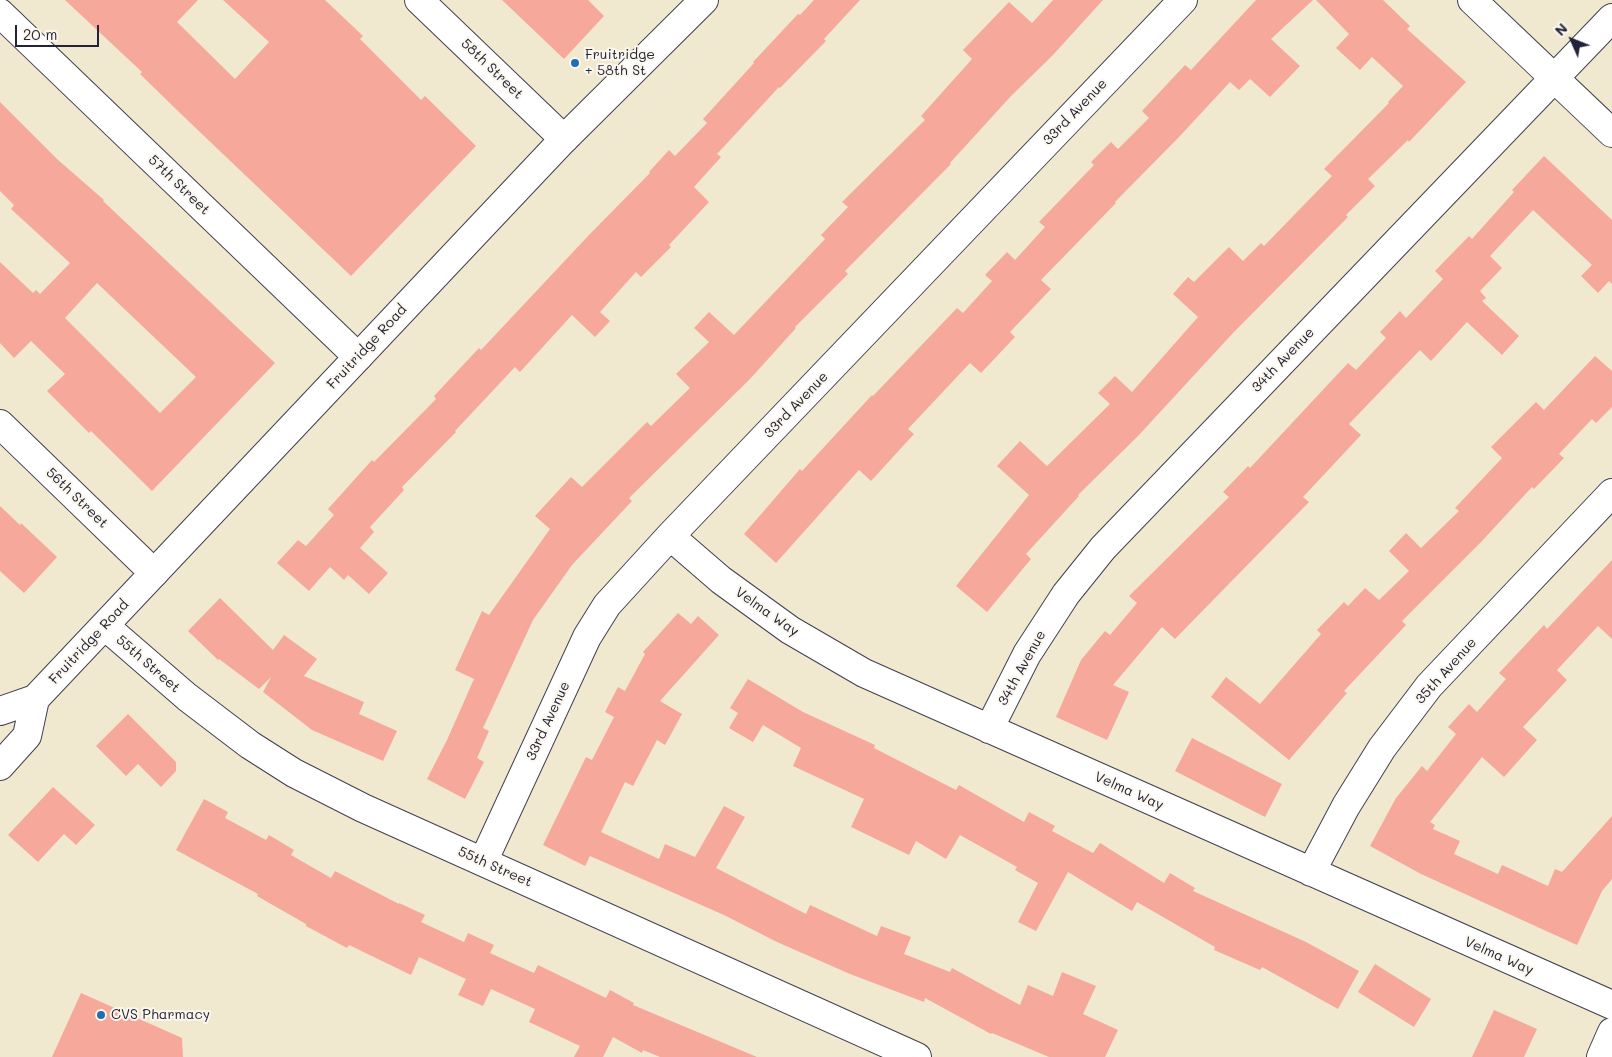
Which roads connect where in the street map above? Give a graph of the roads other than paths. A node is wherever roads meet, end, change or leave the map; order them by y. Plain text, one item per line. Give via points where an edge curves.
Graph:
1 (419, 0) edge
2 (704, 0) edge
3 (1183, 0) edge
4 (1472, 0) edge
5 (0, 13) edge
6 (1612, 18) edge
7 (1554, 78) junction
8 (1612, 133) edge
9 (564, 139) junction
10 (358, 357) junction
11 (0, 424) edge
12 (1612, 493) edge
13 (670, 536) junction
14 (154, 573) junction
15 (105, 626) junction
16 (35, 699) junction
17 (0, 711) edge
18 (989, 729) junction
19 (0, 766) edge
20 (483, 862) junction
21 (1311, 872) junction
22 (1612, 1005) edge
23 (1612, 1032) edge
24 (917, 1057) edge
25 (1601, 1057) edge

1 - 9 street, 58th Street
2 - 9 street, Fruitridge Road
3 - 13 street, 33rd Avenue
4 - 7 street
5 - 10 street, 57th Street
6 - 7 street, 34th Avenue
7 - 8 street
7 - 18 street, 34th Avenue via 1103,548 1066,594 1027,654
9 - 10 street, Fruitridge Road
10 - 14 street, Fruitridge Road
11 - 14 street, 56th Street
12 - 21 street, 35th Avenue via 1429,686 1382,748
13 - 18 street, Velma Way via 721,580 790,630 864,673
13 - 20 street, 33rd Avenue via 607,605 587,638
14 - 15 street, Fruitridge Road
15 - 16 street, Fruitridge Road
15 - 20 street, 55th Street via 187,697 250,745 294,773
16 - 17 street, Fruitridge Road
16 - 19 street via 27,736
18 - 21 street, Velma Way
20 - 24 street, 55th Street
21 - 22 street, Velma Way
23 - 25 street

